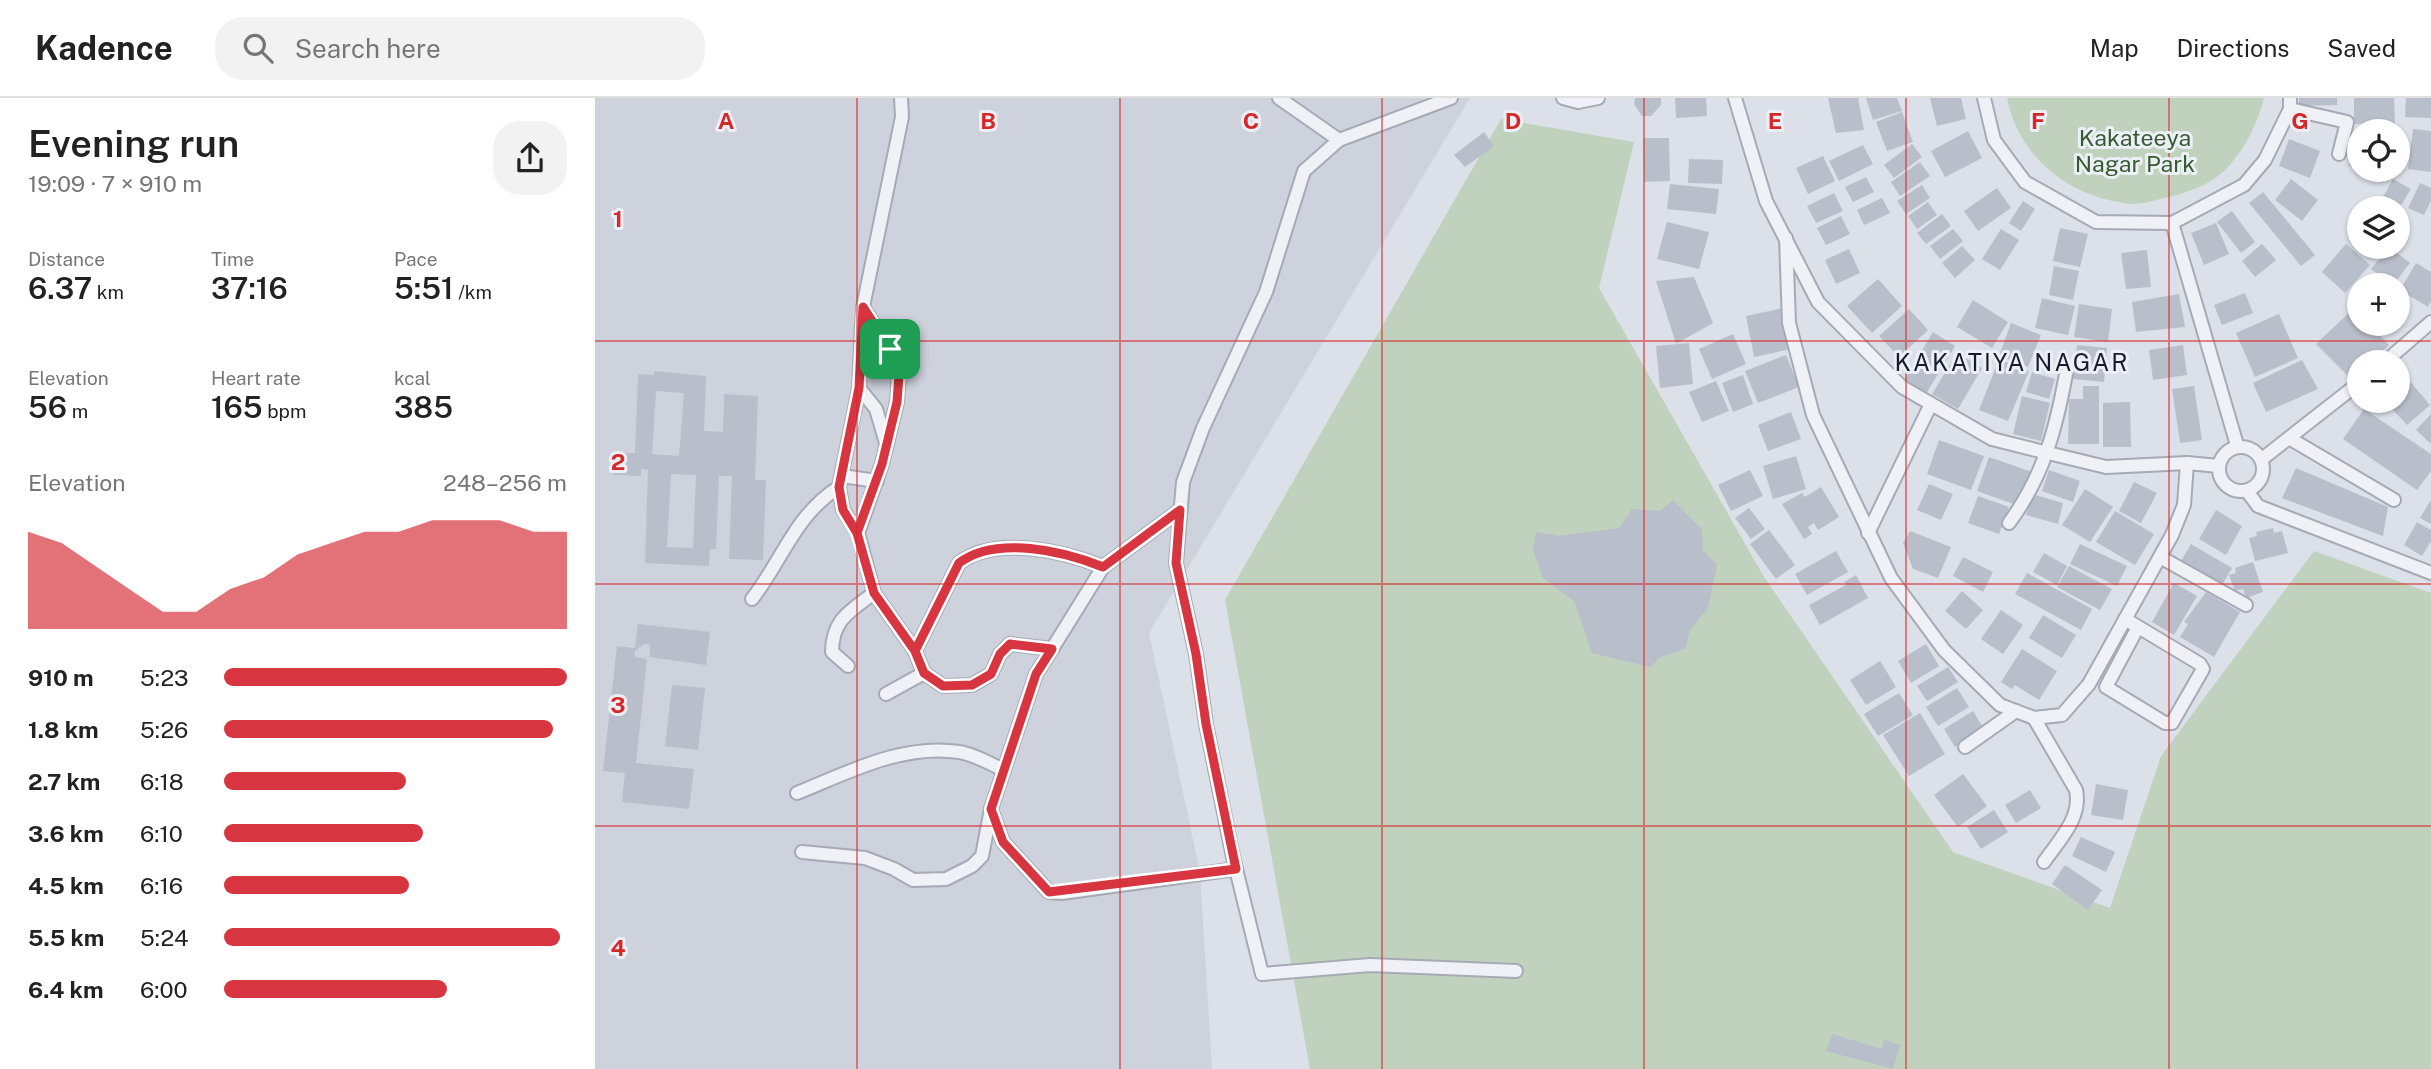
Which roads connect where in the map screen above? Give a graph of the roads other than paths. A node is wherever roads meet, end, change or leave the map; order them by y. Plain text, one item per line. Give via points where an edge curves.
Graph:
1 (901, 98) edge
2 (1279, 98) edge
3 (1451, 98) edge
4 (1563, 98) edge
5 (1598, 98) edge
6 (1735, 98) edge
7 (1984, 98) edge
8 (2290, 104) edge
9 (1339, 140) junction
10 (2339, 154) dead end
11 (2172, 223) junction
12 (1786, 238) junction
13 (863, 307) junction
14 (2431, 322) edge
15 (2399, 350) edge
16 (2066, 374) dead end
17 (859, 388) junction
18 (2347, 392) edge
19 (1931, 404) junction
20 (2289, 438) junction
21 (887, 446) junction
22 (2237, 446) junction
23 (2048, 453) junction
24 (2262, 459) junction
25 (2187, 463) junction
26 (2219, 466) junction
27 (841, 481) junction
28 (877, 481) junction
29 (2247, 491) junction
30 (2393, 500) dead end
31 (1180, 510) junction
32 (2009, 523) dead end
33 (857, 533) junction
34 (1868, 533) junction
35 (2160, 557) junction
36 (1103, 567) junction
37 (2431, 573) edge
38 (874, 593) junction
39 (752, 599) dead end
40 (2246, 605) dead end
41 (2125, 619) junction
42 (2138, 627) junction
43 (1052, 649) junction
44 (915, 651) junction
45 (848, 666) dead end
46 (924, 673) junction
47 (885, 694) dead end
48 (2016, 711) junction
49 (2034, 718) junction
50 (1965, 747) dead end
51 (1005, 770) junction
52 (797, 793) dead end
53 (991, 809) junction
54 (802, 852) dead end
55 (2044, 862) dead end
56 (1236, 869) junction
57 (1516, 971) dead end

1 - 13 street via 902,117
2 - 9 street
3 - 9 street
4 - 5 street via 1578,102
6 - 12 street via 1766,201
7 - 11 street via 1994,140 2025,182 2096,222
8 - 10 street via 2347,122
8 - 11 street via 2265,160 2244,185
9 - 31 street via 1304,171 1266,292 1182,482
11 - 22 street
12 - 19 street via 1818,302 1902,387
12 - 34 street via 1789,323 1813,415
13 - 17 street
13 - 21 street via 890,349 899,375
14 - 15 street
16 - 23 street
17 - 21 street via 876,409
17 - 27 street
18 - 20 street
19 - 23 street via 1992,439
19 - 34 street
20 - 24 street
20 - 30 street
21 - 28 street
22 - 24 street via 2248,446
22 - 26 street via 2224,455
23 - 25 street via 2106,467
23 - 32 street via 2028,498
24 - 29 street via 2261,478
25 - 26 street
25 - 35 street via 2184,505
26 - 29 street via 2227,486
27 - 28 street
27 - 33 street via 843,510
27 - 39 street via 799,521
28 - 33 street
29 - 37 street via 2258,506
31 - 36 street
31 - 56 street via 1176,563
33 - 38 street
34 - 48 street via 1891,578 1944,650 2000,705
35 - 40 street
35 - 41 street
36 - 43 street
36 - 44 street via 1049,550 985,551 969,556 959,563
38 - 44 street
38 - 45 street via 845,615 832,635 832,652
41 - 42 street
41 - 49 street via 2088,684 2062,715
42 - 42 street via 2203,669 2172,723 2106,687
43 - 46 street via 1010,644 991,674 972,685 943,686
43 - 51 street via 1036,674
44 - 46 street
46 - 47 street
48 - 49 street
48 - 50 street
49 - 55 street via 2076,790 2078,803 2075,816
51 - 52 street via 961,752 934,751 885,758
51 - 53 street
53 - 54 street via 982,856 946,879 913,880 865,858
53 - 56 street via 1003,842 1049,892
56 - 57 street via 1262,974 1370,965

